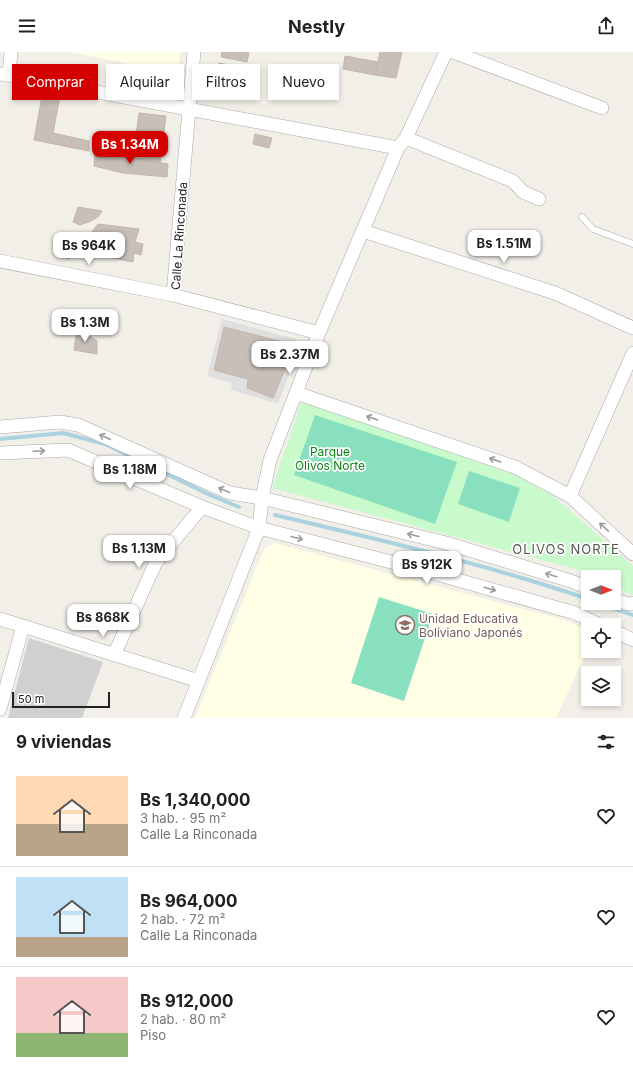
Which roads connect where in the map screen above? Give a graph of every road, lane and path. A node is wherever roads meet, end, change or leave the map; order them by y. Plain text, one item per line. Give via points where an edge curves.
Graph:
1 (11, 52) edge
2 (194, 52) edge
3 (446, 52) edge
4 (453, 52) edge
5 (4, 74) edge
6 (189, 108) junction
7 (602, 108) dead end
8 (402, 143) junction
9 (539, 199) dead end
10 (582, 217) dead end
11 (363, 231) junction
12 (633, 244) edge
13 (0, 261) edge
14 (173, 295) junction
15 (633, 328) edge
16 (319, 333) junction
17 (633, 354) edge
18 (296, 393) junction
19 (0, 426) edge
20 (0, 453) edge
21 (570, 496) junction
22 (262, 498) junction
23 (202, 507) junction
24 (260, 528) junction
25 (633, 554) edge
26 (581, 585) edge
27 (621, 602) edge
28 (633, 603) edge
29 (585, 618) edge
30 (0, 619) edge
31 (23, 626) junction
32 (621, 634) edge
33 (633, 640) edge
34 (114, 655) junction
35 (199, 681) junction
36 (1, 703) edge
37 (184, 718) edge

1 - 5 street
2 - 6 street, Calle La Rinconada
3 - 8 street
4 - 7 street
5 - 6 street
6 - 8 street via 329,136
6 - 14 street, Calle La Rinconada
8 - 9 street via 513,181 523,192
8 - 11 street
10 - 12 lane via 593,229
11 - 15 street via 556,293
11 - 16 street
13 - 14 street
14 - 16 street, Calle La Rinconada
16 - 18 street
17 - 21 street
21 -> 18 street via 515,467
18 - 22 street via 270,460
22 -> 19 street via 230,493 78,424 60,422
20 -> 23 street via 68,450
25 -> 21 street
22 - 24 street
26 -> 22 street via 446,543
23 - 24 street
23 - 34 street via 156,562
24 -> 29 street via 426,571
24 - 35 street
27 - 28 street
30 - 31 street
31 - 34 street
31 - 36 street
32 - 33 street
34 - 35 street
35 - 37 street

